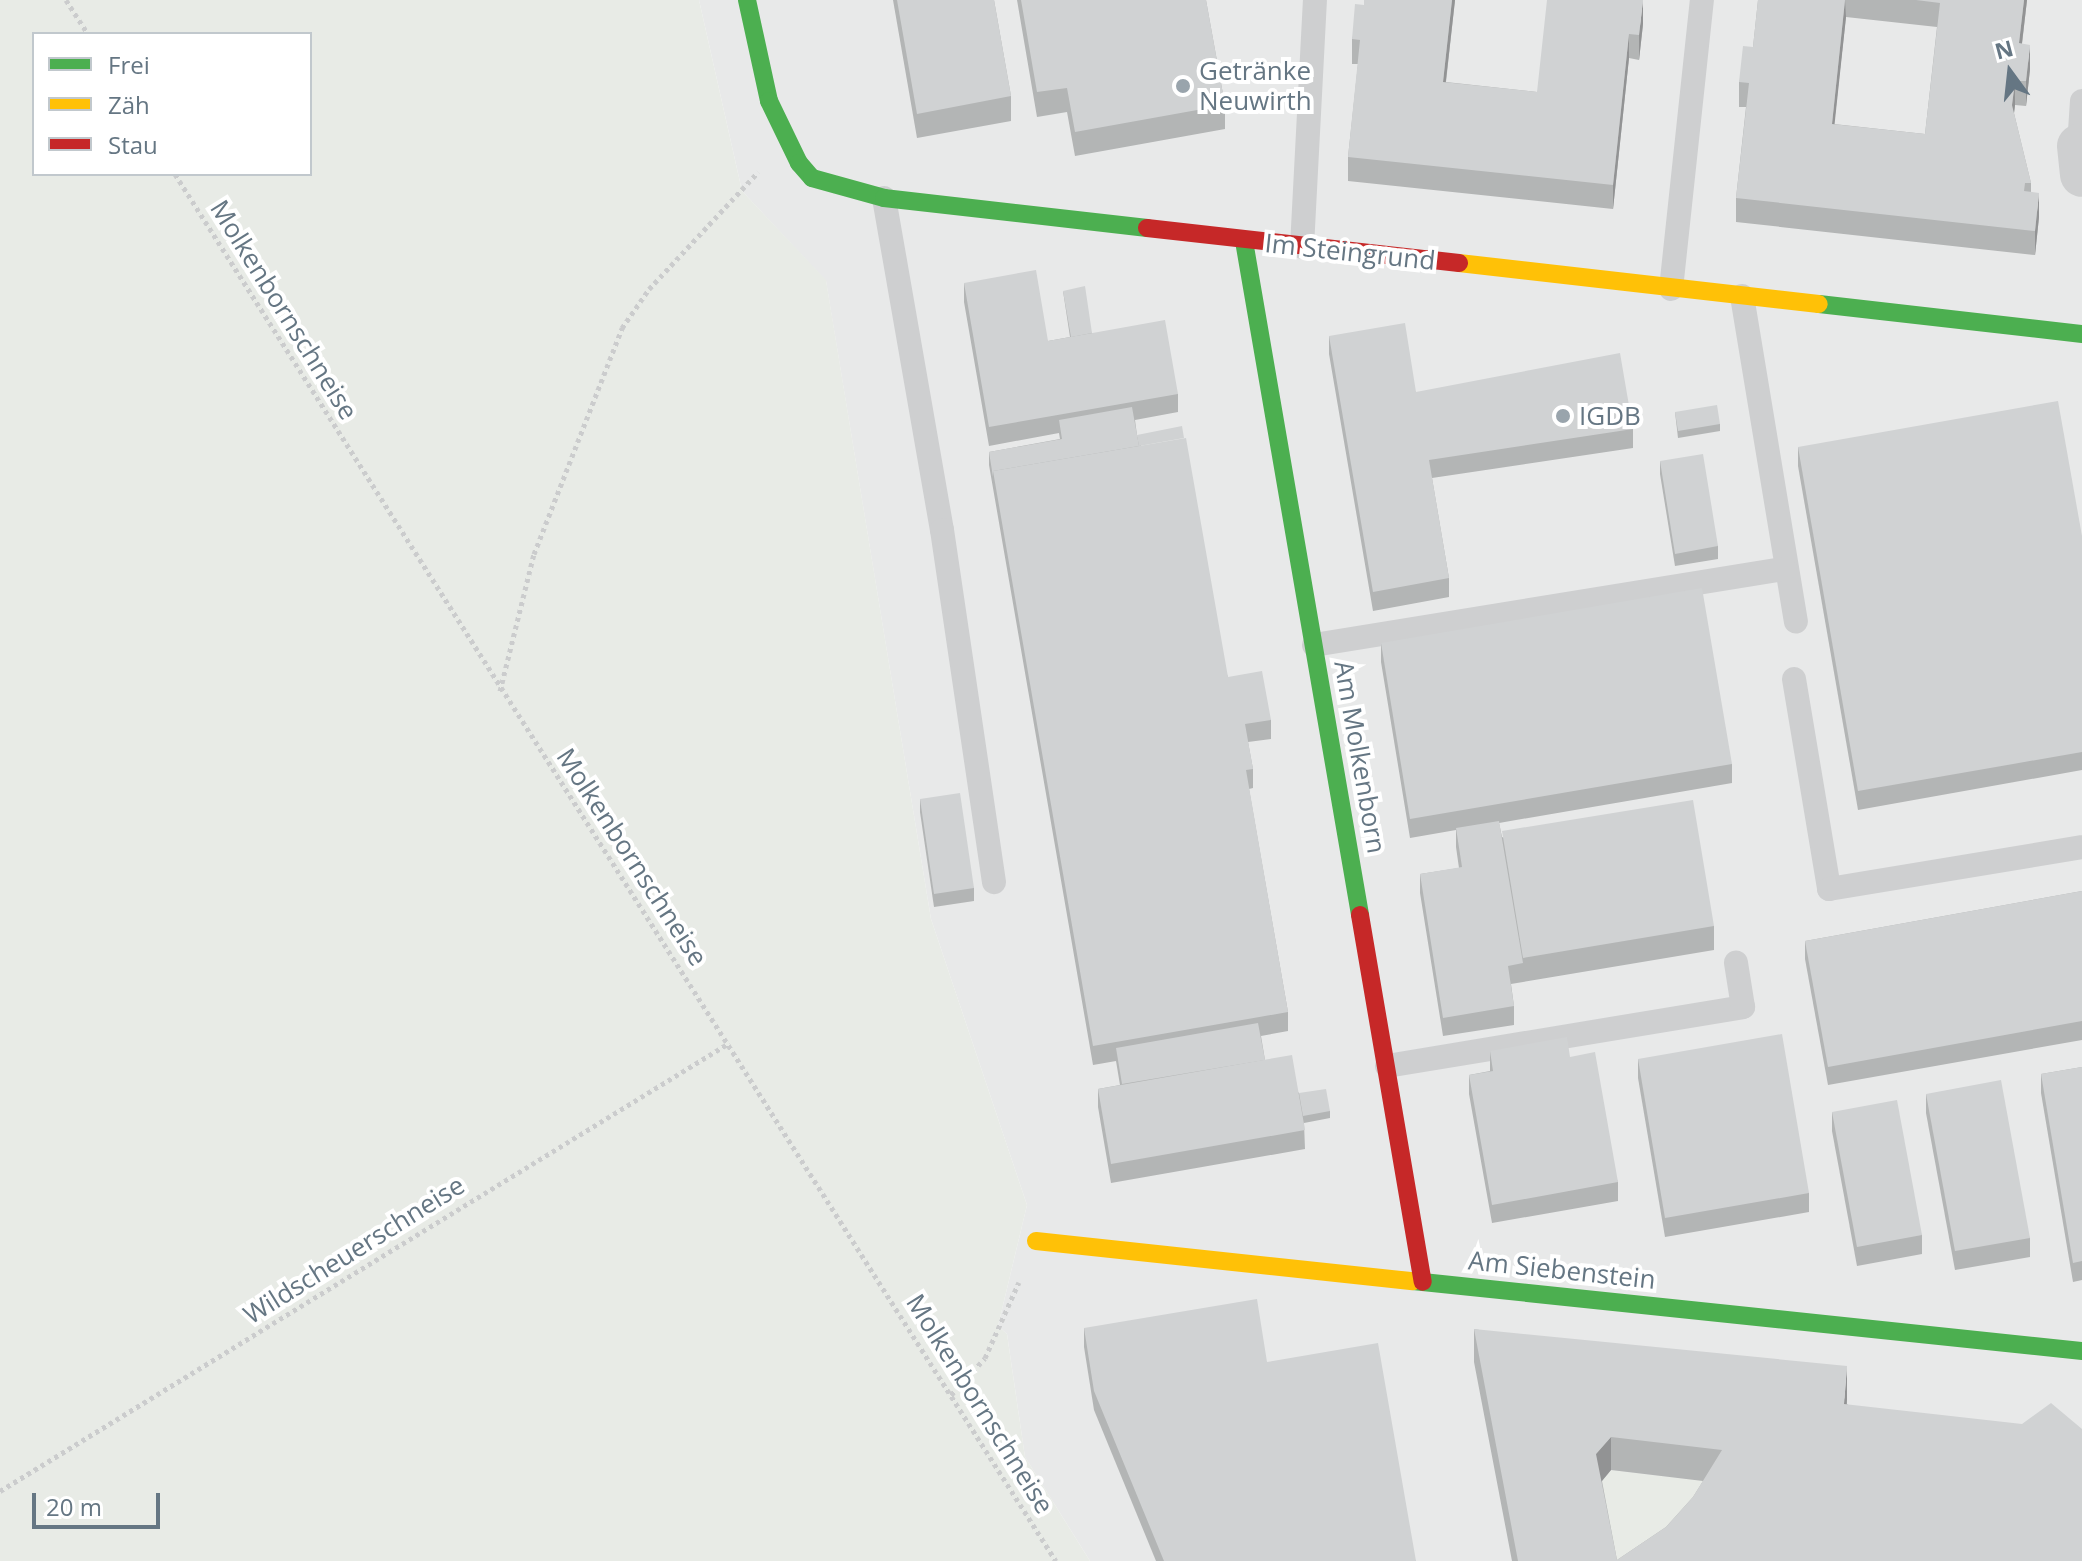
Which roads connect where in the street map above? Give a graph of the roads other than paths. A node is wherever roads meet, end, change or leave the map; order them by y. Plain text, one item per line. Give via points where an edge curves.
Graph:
1 (747, 0) edge
2 (1315, 0) edge
3 (1702, 0) edge
4 (2082, 101) edge
5 (2080, 161) edge
6 (884, 198) junction
7 (1244, 241) junction
8 (1302, 247) junction
9 (1671, 289) junction
10 (1742, 296) junction
11 (2082, 334) edge
12 (1785, 569) junction
13 (1796, 622) dead end
14 (1314, 645) junction
15 (1794, 679) dead end
16 (2082, 847) edge
17 (994, 882) dead end
18 (1736, 963) dead end
19 (1387, 1066) junction
20 (1036, 1241) dead end
21 (1423, 1282) junction
22 (2082, 1351) edge

1 - 6 street, Im Steingrund via 769,101 786,142 812,178
2 - 8 lane
3 - 9 lane
4 - 5 lane
6 - 7 street, Im Steingrund
6 - 17 lane via 942,530
7 - 8 street, Im Steingrund
7 - 14 street, Am Molkenborn
8 - 9 street, Im Steingrund
9 - 10 street, Im Steingrund
10 - 11 street, Im Steingrund
10 - 12 lane
12 - 13 lane
12 - 14 lane
14 - 19 street, Am Molkenborn
15 - 16 lane via 1829,889
18 - 19 lane via 1743,1007
19 - 21 street, Am Molkenborn
20 - 21 street, Am Siebenstein
21 - 22 street, Am Siebenstein

